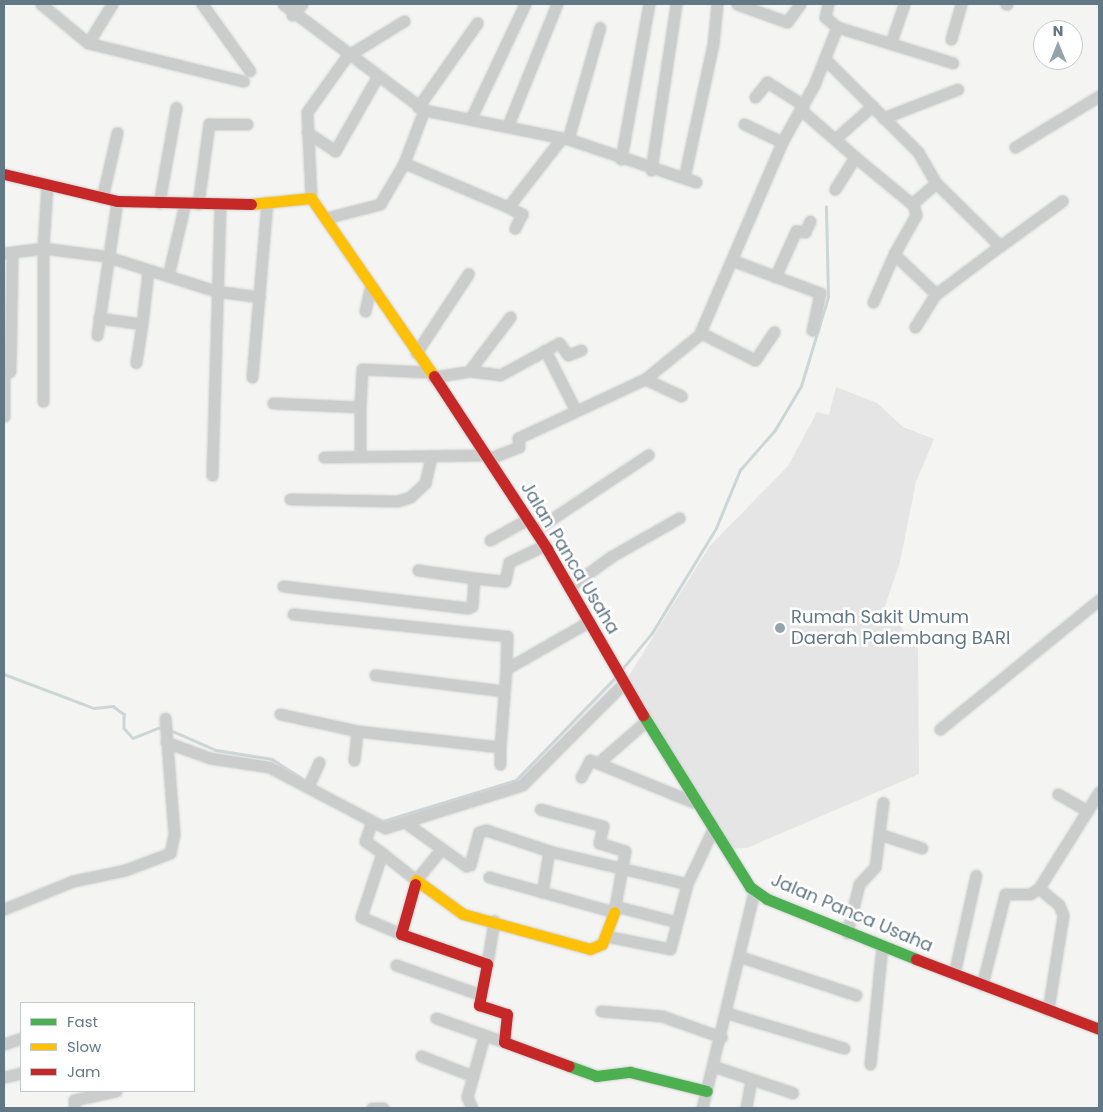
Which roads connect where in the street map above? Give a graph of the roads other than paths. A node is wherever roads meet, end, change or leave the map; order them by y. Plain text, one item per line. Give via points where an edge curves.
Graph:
1 (41, 4) edge
2 (202, 4) edge
3 (283, 4) edge
4 (302, 4) edge
5 (525, 4) edge
6 (557, 4) edge
7 (649, 4) edge
8 (676, 4) edge
9 (717, 4) edge
10 (736, 4) edge
11 (800, 4) edge
12 (828, 4) edge
13 (904, 4) edge
14 (961, 4) edge
15 (109, 5) edge
16 (292, 15) junction
17 (404, 21) dead end
18 (477, 23) dead end
19 (600, 26) dead end
20 (838, 28) junction
21 (951, 39) dead end
22 (891, 42) junction
23 (88, 43) junction
24 (347, 56) junction
25 (826, 60) junction
26 (953, 63) dead end
27 (250, 71) dead end
28 (378, 77) junction
29 (243, 81) dead end
30 (958, 89) dead end
31 (1099, 96) edge
32 (755, 97) dead end
33 (872, 106) junction
34 (802, 107) junction
35 (176, 108) dead end
36 (421, 108) junction
37 (471, 118) junction
38 (883, 118) junction
39 (247, 124) dead end
40 (744, 124) dead end
41 (508, 125) junction
42 (307, 132) junction
43 (118, 133) dead end
44 (564, 139) junction
45 (835, 139) junction
46 (782, 142) junction
47 (1015, 147) dead end
48 (855, 157) junction
49 (621, 158) junction
50 (404, 163) junction
51 (651, 170) junction
52 (4, 174) edge
53 (684, 178) junction
54 (696, 182) dead end
55 (936, 183) junction
56 (47, 185) junction
57 (835, 188) dead end
58 (102, 198) junction
59 (311, 198) junction
60 (116, 201) junction
61 (1062, 201) dead end
62 (159, 203) junction
63 (185, 203) junction
64 (267, 203) junction
65 (198, 204) junction
66 (913, 204) junction
67 (220, 205) junction
68 (508, 207) junction
69 (326, 218) junction
70 (810, 221) dead end
71 (515, 228) dead end
72 (1000, 246) junction
73 (43, 248) junction
74 (8, 252) edge
75 (894, 254) junction
76 (105, 256) junction
77 (734, 261) junction
78 (148, 271) junction
79 (468, 274) dead end
80 (168, 276) junction
81 (775, 277) junction
82 (371, 286) junction
83 (216, 291) junction
84 (936, 294) junction
85 (260, 297) junction
86 (873, 302) dead end
87 (365, 311) dead end
88 (510, 317) dead end
89 (99, 318) junction
90 (142, 324) junction
91 (915, 328) dead end
92 (812, 330) dead end
93 (774, 332) dead end
94 (701, 333) junction
95 (97, 335) dead end
96 (546, 350) junction
97 (581, 350) dead end
98 (416, 353) junction
99 (136, 363) dead end
100 (469, 371) junction
101 (431, 374) junction
102 (252, 378) dead end
103 (645, 379) junction
104 (681, 396) dead end
105 (43, 401) dead end
106 (273, 403) dead end
107 (360, 406) junction
108 (576, 411) junction
109 (4, 416) edge
110 (648, 455) dead end
111 (360, 456) junction
112 (431, 456) junction
113 (488, 456) junction
114 (324, 457) dead end
115 (212, 476) dead end
116 (290, 499) dead end
117 (679, 518) dead end
118 (528, 519) junction
119 (535, 530) junction
120 (490, 540) dead end
121 (545, 545) junction
122 (418, 570) dead end
123 (474, 578) junction
124 (283, 586) dead end
125 (569, 588) junction
126 (1099, 600) edge
127 (293, 614) dead end
128 (588, 622) junction
129 (506, 669) junction
130 (376, 675) dead end
131 (622, 682) junction
132 (504, 691) junction
133 (280, 714) dead end
134 (645, 722) junction
135 (940, 729) dead end
136 (357, 731) junction
137 (500, 747) junction
138 (354, 760) dead end
139 (319, 762) dead end
140 (598, 763) junction
141 (500, 764) dead end
142 (581, 777) dead end
143 (311, 783) junction
144 (1099, 792) edge
145 (1058, 794) dead end
146 (693, 802) junction
147 (883, 802) dead end
148 (540, 809) dead end
149 (1087, 811) junction
150 (406, 823) junction
151 (371, 824) junction
152 (712, 831) junction
153 (879, 834) junction
154 (922, 848) dead end
155 (442, 849) junction
156 (549, 851) junction
157 (382, 853) junction
158 (623, 868) junction
159 (976, 875) dead end
160 (489, 877) dead end
161 (416, 880) junction
162 (686, 884) junction
163 (1038, 888) junction
164 (754, 891) junction
165 (542, 892) junction
166 (4, 909) edge
167 (614, 909) junction
168 (494, 921) junction
169 (677, 922) junction
170 (847, 933) junction
171 (401, 934) junction
172 (606, 936) junction
173 (882, 946) junction
174 (741, 957) junction
175 (488, 964) junction
176 (396, 966) dead end
177 (954, 974) junction
178 (982, 985) junction
179 (481, 995) junction
180 (856, 995) dead end
181 (1048, 1010) junction
182 (601, 1011) dead end
183 (727, 1013) junction
184 (436, 1018) dead end
185 (1099, 1029) edge
186 (484, 1036) junction
187 (721, 1037) junction
188 (20, 1038) edge
189 (504, 1042) junction
190 (4, 1044) edge
191 (844, 1048) dead end
192 (421, 1056) dead end
193 (870, 1064) dead end
194 (713, 1066) junction
195 (20, 1073) edge
196 (473, 1076) junction
197 (4, 1077) edge
198 (751, 1080) junction
199 (707, 1091) junction
200 (111, 1092) edge
201 (793, 1093) dead end
202 (74, 1108) edge
203 (372, 1108) edge
204 (383, 1108) edge
205 (472, 1108) edge
206 (702, 1108) edge
207 (746, 1108) edge

1 - 23 street
2 - 27 street
3 - 16 street
4 - 16 street
5 - 37 street
6 - 41 street
7 - 49 street
8 - 51 street
9 - 53 street via 713,44
10 - 11 street via 787,22
12 - 20 street via 824,18
13 - 22 street
14 - 21 street
15 - 23 street
16 - 24 street
17 - 24 street
18 - 36 street
19 - 44 street
20 - 22 street
20 - 25 street
22 - 26 street
23 - 29 street
24 - 28 street
24 - 42 street via 307,112
25 - 33 street
25 - 34 street
28 - 36 street
28 - 42 street via 335,151
30 - 38 street
31 - 47 street
32 - 34 street via 767,82
33 - 38 street
33 - 45 street
34 - 45 street
34 - 46 street
35 - 62 street
36 - 37 street
36 - 50 street
37 - 41 street
38 - 55 street via 922,157
39 - 65 street via 208,125
40 - 46 street
41 - 44 street
42 - 59 street
43 - 58 street
44 - 49 street
44 - 68 street
45 - 48 street
46 - 77 street
48 - 57 street
48 - 66 street
49 - 51 street
50 - 68 street
50 - 69 street via 380,204
51 - 53 street
52 - 56 street
53 - 54 street
55 - 66 street
55 - 72 street
56 - 58 street
56 - 73 street
58 - 60 street
59 - 64 street
59 - 69 street, Jalan Panca Usaha
60 - 62 street
60 - 76 street
61 - 72 street
62 - 63 street
63 - 65 street
63 - 80 street
64 - 67 street
64 - 85 street
65 - 67 street
66 - 75 street via 916,215
67 - 83 street
68 - 71 street via 522,214
69 - 82 street, Jalan Panca Usaha
70 - 81 street via 806,232 796,231
72 - 84 street
73 - 74 street
73 - 76 street
73 - 105 street
74 - 109 street via 10,371 4,375
75 - 84 street
75 - 86 street
76 - 78 street
76 - 89 street
77 - 81 street
77 - 94 street
78 - 80 street
78 - 90 street
79 - 98 street
80 - 83 street
81 - 92 street via 821,294
82 - 87 street
82 - 98 street, Jalan Panca Usaha
83 - 85 street
83 - 115 street
84 - 91 street
85 - 102 street
88 - 100 street
89 - 90 street
89 - 95 street
90 - 99 street
93 - 94 street via 755,360
94 - 103 street
96 - 97 street via 560,343 568,355
96 - 100 street via 506,374
96 - 108 street
98 - 101 street, Jalan Panca Usaha
100 - 101 street
101 - 107 street via 362,369
101 - 113 street, Jalan Panca Usaha
103 - 104 street
103 - 108 street
106 - 107 street
107 - 111 street
108 - 113 street via 518,438 518,447
110 - 119 street
111 - 112 street
111 - 114 street
112 - 113 street
112 - 116 street via 425,483 410,497 397,501
113 - 118 street, Jalan Panca Usaha
117 - 125 street via 612,556
118 - 119 street, Jalan Panca Usaha
118 - 120 street
119 - 121 street, Jalan Panca Usaha
121 - 123 street via 509,562 505,581
121 - 125 street, Jalan Panca Usaha
122 - 123 street
123 - 124 street via 468,608
125 - 128 street, Jalan Panca Usaha
126 - 135 street
127 - 129 street via 507,636
128 - 129 street
128 - 131 street, Jalan Panca Usaha
129 - 132 street
130 - 132 street
131 - 134 street, Jalan Panca Usaha
131 - 150 street via 522,785
132 - 137 street
133 - 136 street
134 - 140 street
134 - 146 street, Jalan Panca Usaha
136 - 137 street
136 - 138 street
137 - 141 street
139 - 143 street
140 - 142 street via 589,761
140 - 146 street
143 - 151 street
143 - 166 street via 270,767 210,758 165,728 174,834 170,853 116,873 72,881
144 - 149 street
145 - 149 street
146 - 152 street, Jalan Panca Usaha
147 - 153 street
148 - 158 street via 604,827 599,843 624,850
149 - 163 street
150 - 151 street via 385,828
150 - 155 street
151 - 157 street via 365,841
152 - 162 street
152 - 164 street, Jalan Panca Usaha
153 - 154 street
153 - 170 street via 875,867 859,884
155 - 156 street via 468,866 479,832 486,830
155 - 161 street
156 - 158 street
156 - 165 street
157 - 161 street
157 - 171 street via 361,917
158 - 162 street
158 - 167 street
159 - 177 street
160 - 165 street
161 - 168 street via 463,914
161 - 171 street
162 - 169 street
163 - 178 street via 1030,894 1005,894
163 - 181 street via 1059,905 1063,915
164 - 170 street, Jalan Panca Usaha
164 - 174 street
165 - 167 street
167 - 169 street
167 - 172 street
168 - 172 street via 590,949 599,947
168 - 175 street
169 - 172 street via 668,951
170 - 173 street, Jalan Panca Usaha
171 - 175 street
173 - 177 street, Jalan Panca Usaha
173 - 193 street
174 - 180 street
174 - 183 street
175 - 179 street
176 - 179 street
177 - 178 street, Jalan Panca Usaha
178 - 181 street, Jalan Panca Usaha
179 - 189 street via 480,1006 509,1017
181 - 185 street, Jalan Panca Usaha
182 - 187 street via 662,1016
183 - 187 street
183 - 191 street
184 - 186 street
186 - 189 street
186 - 196 street
187 - 194 street
188 - 190 street
189 - 199 street via 596,1076 630,1072
192 - 196 street
194 - 198 street
194 - 199 street
195 - 197 street
196 - 205 street via 467,1099
198 - 201 street
198 - 207 street
199 - 206 street
200 - 202 street via 74,1100
203 - 204 street

